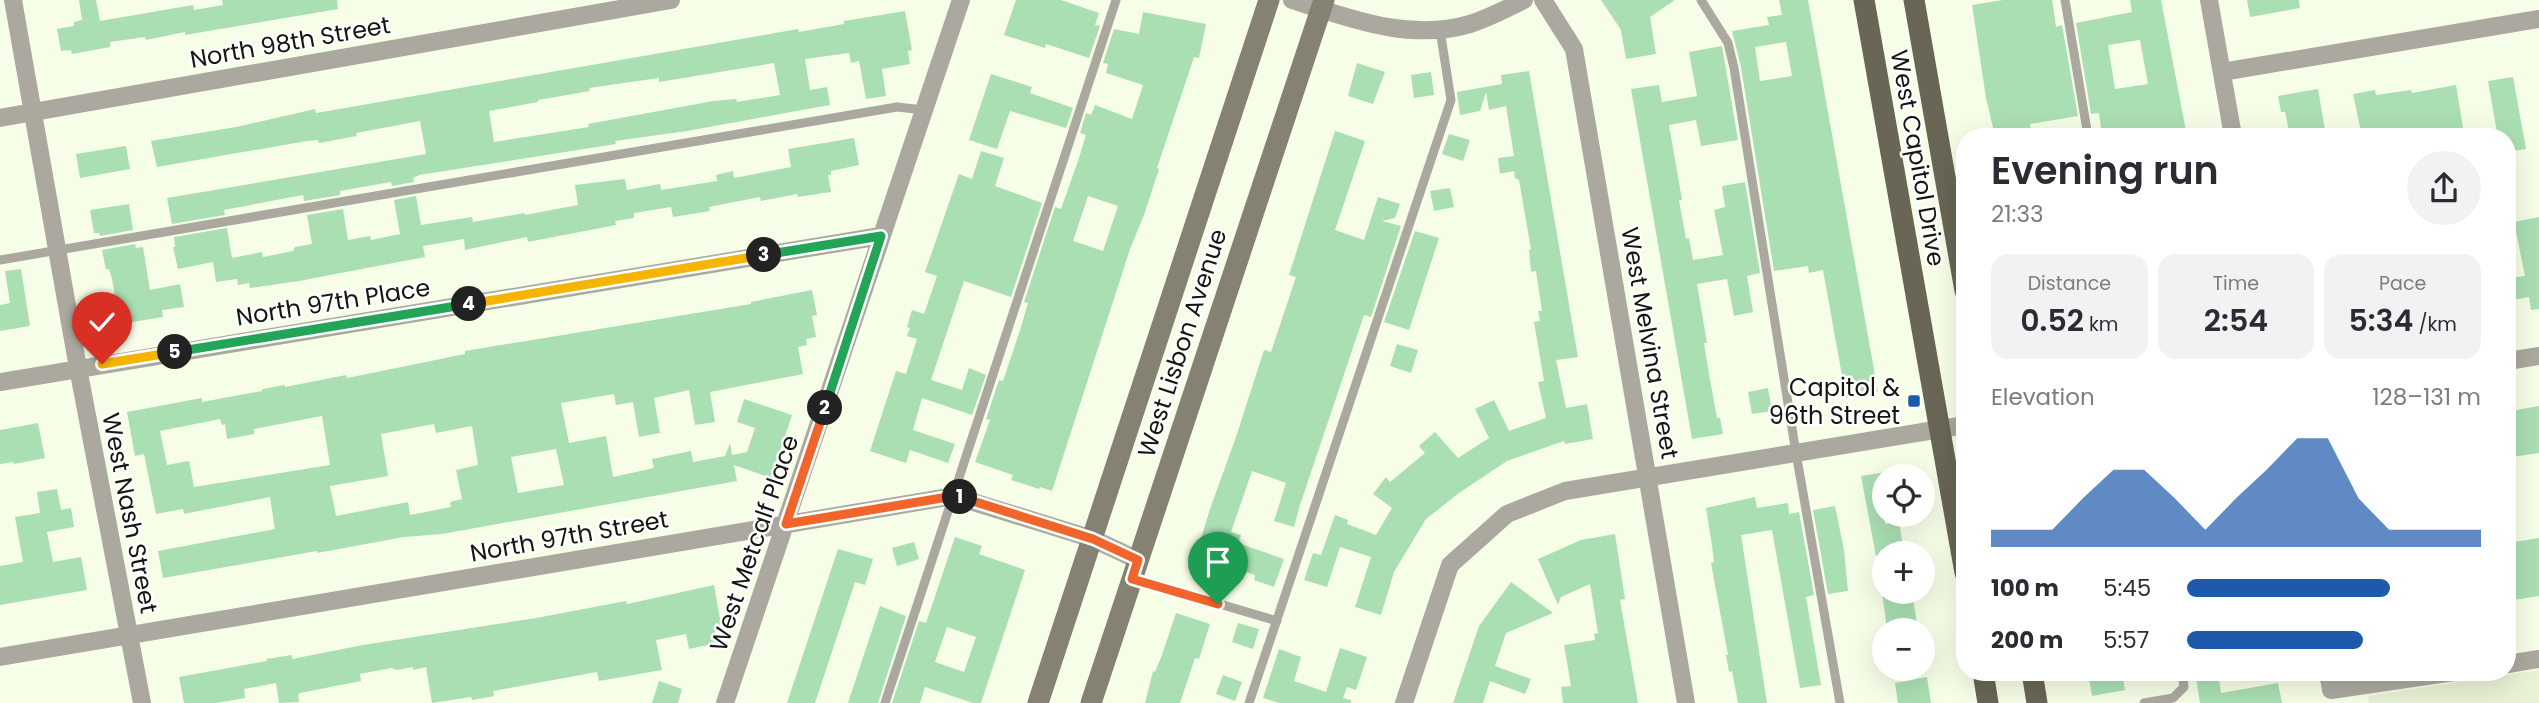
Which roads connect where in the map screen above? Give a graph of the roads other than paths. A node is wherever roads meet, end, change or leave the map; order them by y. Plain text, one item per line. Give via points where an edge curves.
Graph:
1 (13, 0) edge
2 (671, 0) edge
3 (961, 0) edge
4 (1116, 0) edge
5 (1269, 0) edge
6 (1292, 0) edge
7 (1524, 0) edge
8 (1543, 0) edge
9 (1701, 0) edge
10 (1864, 0) edge
11 (1914, 0) edge
12 (2065, 0) edge
13 (2209, 0) edge
14 (617, 5) edge
15 (1323, 5) edge
16 (2539, 19) edge
17 (1440, 30) junction
18 (2222, 72) junction
19 (924, 110) junction
20 (33, 112) junction
21 (0, 118) edge
22 (2087, 128) edge
23 (2232, 128) edge
24 (881, 236) junction
25 (1956, 240) edge
26 (58, 250) junction
27 (0, 260) edge
28 (2539, 356) edge
29 (2516, 360) edge
30 (78, 368) junction
31 (0, 382) edge
32 (1956, 426) edge
33 (1940, 429) junction
34 (1796, 453) junction
35 (1649, 479) junction
36 (954, 496) junction
37 (1956, 521) edge
38 (786, 524) junction
39 (1093, 539) junction
40 (1135, 569) junction
41 (1277, 621) junction
42 (128, 635) junction
43 (0, 657) edge
44 (2539, 659) edge
45 (2516, 663) edge
46 (1984, 681) edge
47 (2033, 681) edge
48 (2183, 681) edge
49 (2330, 681) edge
50 (2392, 681) edge
51 (142, 703) edge
52 (725, 703) edge
53 (885, 703) edge
54 (1038, 703) edge
55 (1091, 703) edge
56 (1249, 703) edge
57 (1404, 703) edge
58 (1686, 703) edge
59 (1840, 703) edge
60 (1988, 703) edge
61 (2037, 703) edge
62 (2144, 703) edge

1 - 20 street, West Nash Street
2 - 14 street, North 98th Street
3 - 19 street, West Metcalf Place
4 - 36 lane
5 - 39 main road, West Lisbon Avenue
6 - 15 street
7 - 17 street via 1469,24
8 - 35 street, West Melvina Street via 1574,49
9 - 34 lane via 1728,43 1734,68
10 - 33 main road, West Capitol Drive
11 - 25 main road, West Capitol Drive
12 - 22 lane
13 - 18 street
14 - 20 street, North 98th Street
15 - 17 street via 1370,24
15 - 40 main road, West Lisbon Avenue
16 - 18 street
17 - 41 lane via 1451,100
18 - 23 street
19 - 24 street, West Metcalf Place
19 - 26 lane via 897,107
20 - 21 street, North 98th Street
20 - 26 street, West Nash Street
24 - 30 street, North 97th Place
24 - 38 street, West Metcalf Place
26 - 27 lane
26 - 30 street, West Nash Street
28 - 29 street
30 - 31 street, North 97th Place
30 - 42 street, West Nash Street
32 - 33 street
33 - 34 street
33 - 37 main road, West Capitol Drive
34 - 35 street
34 - 59 lane
35 - 57 street via 1565,491 1507,514 1450,565
35 - 58 street, West Melvina Street
36 - 38 street, North 97th Street
36 - 39 street, North 97th Street
36 - 53 lane
38 - 42 street, North 97th Street
38 - 52 street, West Metcalf Place
39 - 40 street, North 97th Street
39 - 54 main road, West Lisbon Avenue
40 - 41 lane
40 - 55 main road, West Lisbon Avenue
41 - 56 lane
42 - 43 street, North 97th Street
42 - 51 street, West Nash Street
44 - 45 street
46 - 60 main road
47 - 61 main road
48 - 62 lane via 2184,687 2173,698
49 - 50 street via 2331,690

